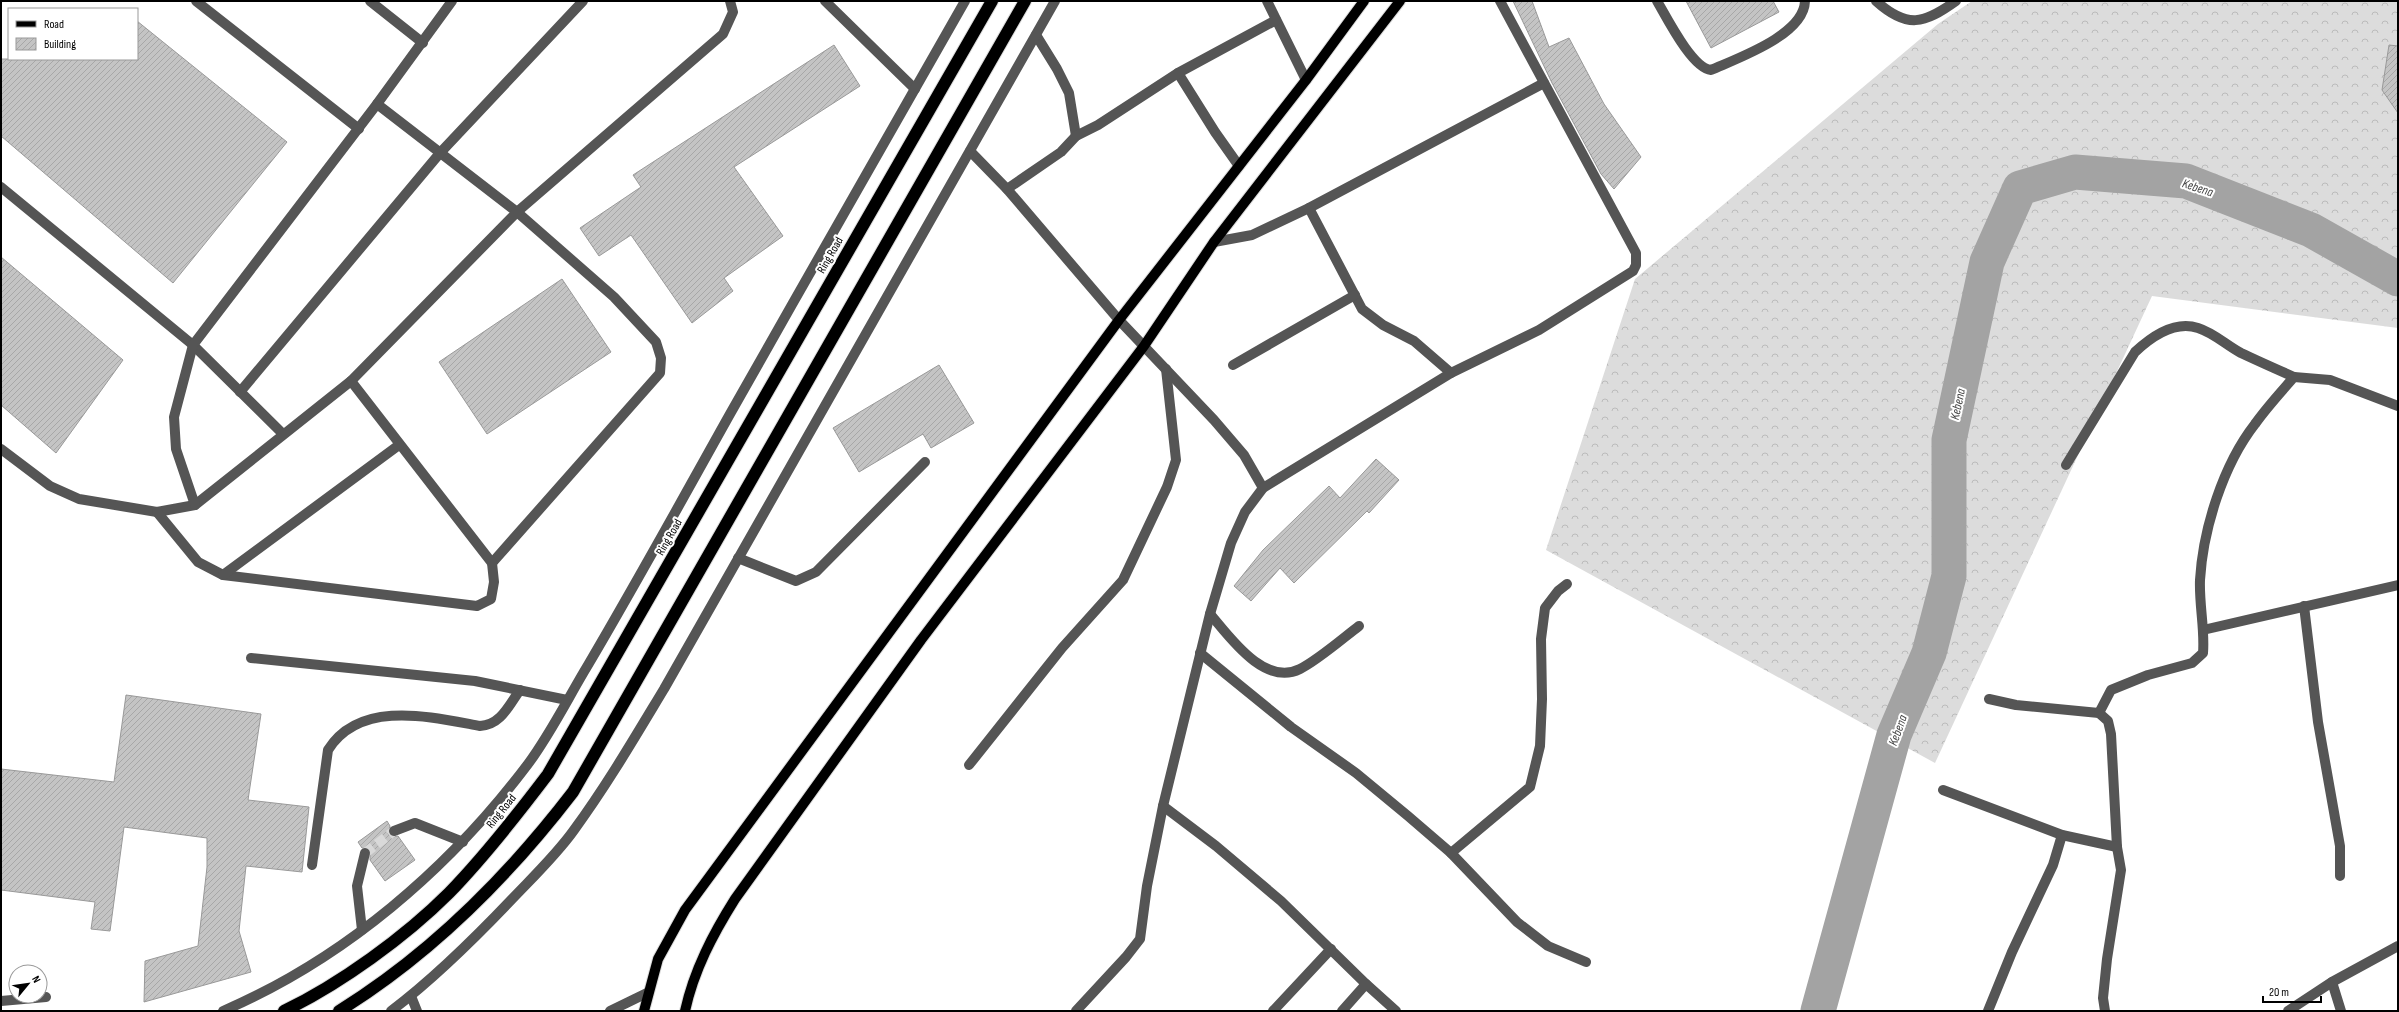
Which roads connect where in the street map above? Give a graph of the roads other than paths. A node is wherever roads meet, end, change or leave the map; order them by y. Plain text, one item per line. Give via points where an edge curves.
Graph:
1 (196, 1) edge
2 (370, 1) edge
3 (452, 1) edge
4 (583, 1) edge
5 (730, 1) edge
6 (825, 1) edge
7 (965, 1) edge
8 (992, 1) edge
9 (1025, 1) edge
10 (1055, 1) edge
11 (1267, 1) edge
12 (1364, 1) edge
13 (1400, 1) edge
14 (1500, 1) edge
15 (1657, 1) edge
16 (1805, 1) edge
17 (1876, 1) edge
18 (1956, 1) edge
19 (1276, 20) junction
20 (1036, 35) junction
21 (422, 43) junction
22 (1178, 73) junction
23 (1306, 80) junction
24 (1544, 83) junction
25 (915, 89) junction
26 (377, 104) junction
27 (359, 129) junction
28 (1076, 136) junction
29 (970, 151) junction
30 (440, 153) junction
31 (1239, 166) junction
32 (1, 187) edge
33 (1007, 189) junction
34 (1309, 208) junction
35 (517, 212) junction
36 (1214, 242) junction
37 (1355, 295) junction
38 (1118, 320) junction
39 (193, 346) junction
40 (1144, 346) junction
41 (1233, 365) dead end
42 (1166, 369) junction
43 (1451, 373) junction
44 (2294, 377) junction
45 (351, 381) junction
46 (240, 392) junction
47 (2398, 406) edge
48 (283, 434) junction
49 (399, 444) junction
50 (1, 449) edge
51 (925, 462) dead end
52 (2066, 465) dead end
53 (1263, 488) junction
54 (195, 504) junction
55 (157, 512) junction
56 (738, 558) junction
57 (492, 563) junction
58 (223, 575) junction
59 (1568, 584) dead end
60 (2398, 586) edge
61 (2304, 606) junction
62 (1210, 614) junction
63 (1359, 626) dead end
64 (2204, 630) junction
65 (1200, 653) junction
66 (251, 658) dead end
67 (520, 690) junction
68 (1989, 699) dead end
69 (567, 700) junction
70 (2099, 713) junction
71 (969, 765) dead end
72 (1943, 790) dead end
73 (1163, 806) junction
74 (394, 831) tunnel mouth
75 (2062, 835) junction
76 (463, 842) junction
77 (2117, 846) junction
78 (365, 853) tunnel mouth
79 (1451, 854) junction
80 (312, 865) dead end
81 (2340, 876) dead end
82 (362, 930) junction
83 (2398, 946) edge
84 (1331, 949) junction
85 (1586, 962) dead end
86 (2332, 982) junction
87 (1366, 984) junction
88 (647, 993) junction
89 (412, 996) junction
90 (223, 1011) edge
91 (284, 1011) edge
92 (339, 1011) edge
93 (391, 1011) edge
94 (417, 1011) edge
95 (610, 1011) edge
96 (644, 1011) edge
97 (685, 1011) edge
98 (1076, 1011) edge
99 (1273, 1011) edge
100 (1342, 1011) edge
101 (1396, 1011) edge
102 (1988, 1011) edge
103 (2105, 1011) edge
104 (2288, 1011) edge
105 (2341, 1011) edge

1 - 27 street
2 - 21 street
3 - 21 street
4 - 30 street
5 - 35 street via 732,12 723,34
6 - 25 street
7 - 25 street
8 - 91 highway, Ring Road via 548,774 484,855 422,917 359,967
9 - 92 highway via 573,792 541,834 484,897 422,952 374,989
10 - 20 street
11 - 19 street
12 - 23 main road
13 - 36 main road
14 - 24 street
15 - 16 street via 1687,49 1702,68 1711,70 1771,42 1793,27 1804,12
17 - 18 street via 1891,14 1907,21 1923,20
19 - 22 street
19 - 23 street
20 - 28 street via 1069,93
20 - 29 street
21 - 26 street
22 - 28 street via 1098,125
22 - 31 street
23 - 31 main road
24 - 34 street
24 - 43 street via 1636,253 1636,265 1633,271 1539,330
25 - 69 street
26 - 27 street
26 - 30 street
27 - 39 street
28 - 33 street via 1061,152
29 - 33 street
29 - 56 street
30 - 35 street
30 - 46 street
31 - 38 main road
32 - 39 street
33 - 38 street
34 - 36 street via 1252,235
34 - 37 street
35 - 45 street
35 - 57 street via 614,297 656,342 661,358 660,373
36 - 40 main road
37 - 41 street
37 - 43 street via 1362,309 1383,325 1414,341
38 - 40 street
38 - 88 main road via 685,910 658,959
39 - 46 street
39 - 54 street via 174,417 176,449
40 - 42 street
40 - 97 main road via 921,640 734,899 719,924 692,982
42 - 53 street via 1244,455
42 - 71 street via 1176,460 1167,487 1123,580 1062,648
43 - 53 street
44 - 47 street via 2330,380
44 - 52 street via 2239,352 2198,327 2162,331 2135,352
44 - 64 street via 2254,424 2238,450 2210,515 2200,578 2199,604
45 - 48 street
45 - 49 street
46 - 48 street
48 - 54 street
49 - 57 street
49 - 58 street
50 - 55 street via 50,486 79,499
51 - 56 street via 816,572 796,581
53 - 62 street via 1244,512 1231,543
54 - 55 street
55 - 58 street via 198,562
56 - 89 street via 607,784 573,832 479,934
57 - 58 street via 494,582 491,599 477,606
59 - 79 street via 1558,591 1545,608 1541,639 1540,746 1530,787
60 - 61 street
61 - 64 street
61 - 81 street via 2318,722 2340,846
62 - 63 street via 1246,655 1265,669 1284,672 1299,670
62 - 65 street
64 - 70 street via 2203,653 2200,658 2111,690
65 - 73 street
65 - 79 street via 1291,727 1356,773
66 - 67 street via 475,681
67 - 69 street
67 - 80 street via 498,720 490,726 412,714 382,717 351,728 336,737 328,750
68 - 70 street via 2016,706
69 - 76 street via 554,726 530,762
70 - 77 street via 2108,721 2111,734
72 - 75 street
73 - 84 street via 1216,846 1281,901
73 - 98 street via 1147,886 1140,939
74 - 76 street via 415,823
75 - 77 street
75 - 102 street via 2053,865 2012,952
76 - 82 street
77 - 103 street via 2121,870 2106,967 2103,998
78 - 82 street via 357,886
79 - 85 street via 1517,922 1548,946
82 - 90 street via 337,949 270,989
83 - 86 street
84 - 87 street
84 - 99 street
86 - 104 street
86 - 105 street
87 - 100 street
87 - 101 street
88 - 95 street
88 - 96 main road
89 - 93 street
89 - 94 street

